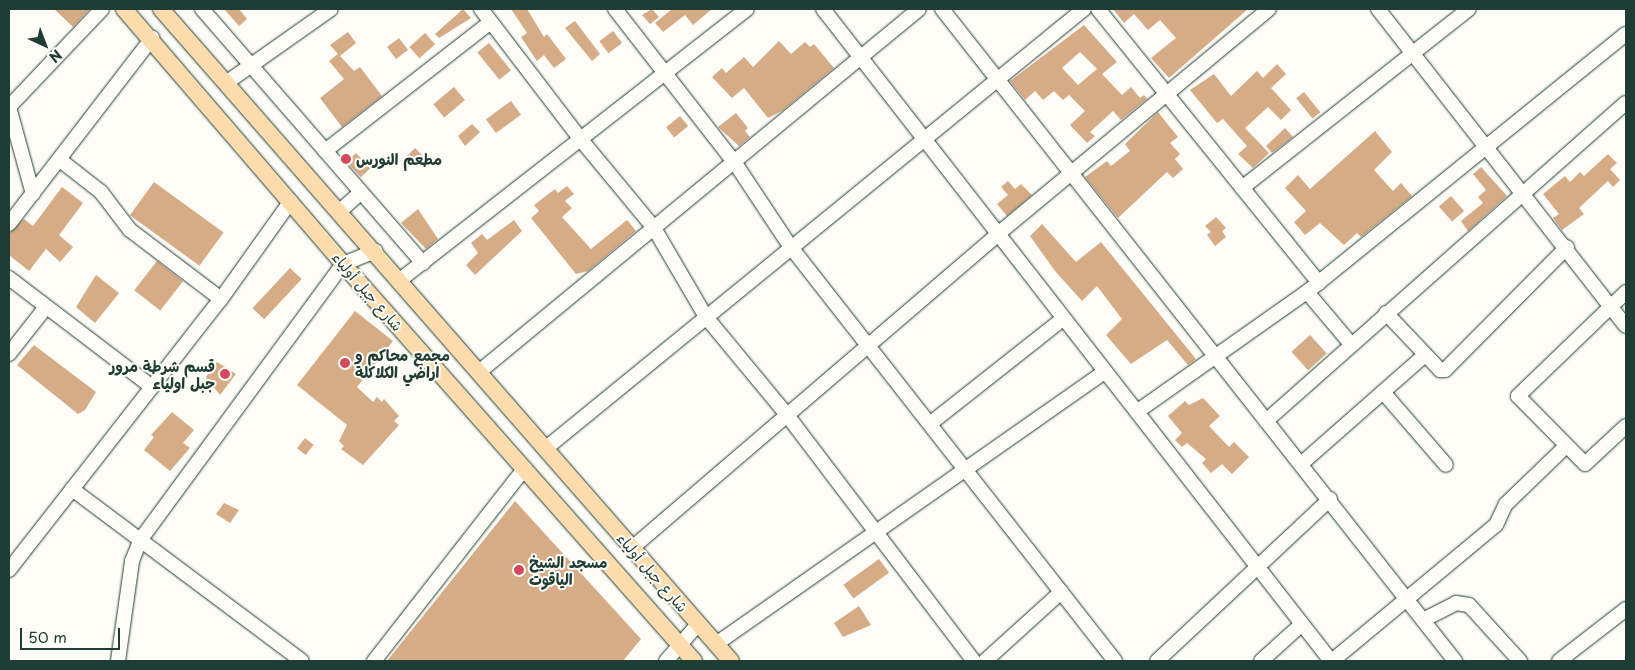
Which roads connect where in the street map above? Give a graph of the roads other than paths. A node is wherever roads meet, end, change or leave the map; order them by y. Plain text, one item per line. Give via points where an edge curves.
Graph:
1 (102, 9) edge
2 (124, 9) edge
3 (161, 9) edge
4 (202, 9) edge
5 (331, 9) edge
6 (481, 9) edge
7 (615, 9) edge
8 (747, 9) edge
9 (824, 9) edge
10 (919, 9) edge
11 (942, 9) edge
12 (1084, 9) edge
13 (1098, 9) edge
14 (1269, 9) edge
15 (1378, 9) edge
16 (1468, 9) edge
17 (491, 22) junction
18 (1626, 34) edge
19 (152, 38) junction
20 (1412, 53) junction
21 (861, 60) junction
22 (252, 64) junction
23 (666, 73) junction
24 (997, 77) junction
25 (226, 83) junction
26 (1168, 96) junction
27 (1626, 103) edge
28 (925, 138) junction
29 (582, 141) junction
30 (1487, 147) junction
31 (325, 151) junction
32 (60, 160) junction
33 (735, 163) junction
34 (1071, 175) junction
35 (1242, 188) junction
36 (360, 193) junction
37 (1521, 193) junction
38 (33, 194) junction
39 (291, 201) junction
40 (340, 211) junction
41 (9, 224) edge
42 (654, 228) junction
43 (998, 234) junction
44 (790, 246) junction
45 (1567, 247) junction
46 (375, 251) junction
47 (423, 263) junction
48 (343, 264) junction
49 (9, 278) edge
50 (400, 280) junction
51 (1319, 283) junction
52 (1307, 292) junction
53 (1626, 292) edge
54 (221, 299) junction
55 (1611, 306) junction
56 (46, 307) junction
57 (1386, 313) junction
58 (706, 317) junction
59 (1064, 318) junction
60 (1626, 326) edge
61 (868, 344) junction
62 (1351, 344) junction
63 (9, 354) edge
64 (1425, 355) junction
65 (1216, 359) junction
66 (479, 372) junction
67 (1105, 372) junction
68 (152, 387) junction
69 (1383, 392) junction
70 (1138, 411) junction
71 (787, 415) junction
72 (1266, 421) junction
73 (930, 423) junction
74 (1625, 431) edge
75 (1565, 447) junction
76 (545, 449) junction
77 (1301, 464) junction
78 (1446, 465) dead end
79 (525, 468) junction
80 (967, 468) junction
81 (72, 489) junction
82 (1330, 498) junction
83 (875, 531) junction
84 (141, 539) junction
85 (632, 548) junction
86 (1257, 566) junction
87 (9, 570) edge
88 (1061, 592) junction
89 (1408, 602) junction
90 (1626, 609) edge
91 (1423, 620) junction
92 (698, 624) junction
93 (1302, 624) junction
94 (716, 644) junction
95 (680, 645) junction
96 (118, 661) edge
97 (302, 661) edge
98 (374, 661) edge
99 (666, 661) edge
100 (694, 661) edge
101 (731, 661) edge
102 (974, 661) edge
103 (985, 661) edge
104 (1115, 661) edge
105 (1157, 661) edge
106 (1261, 661) edge
107 (1332, 661) edge
108 (1455, 661) edge
109 (1520, 661) edge
110 (1559, 661) edge

1 - 38 street via 9,107
2 - 19 main road, شارع جبل أولياء
3 - 25 main road, شارع جبل أولياء
4 - 22 street
5 - 22 street
6 - 17 street
7 - 23 street
8 - 23 street
9 - 21 street
10 - 21 street
11 - 24 street
12 - 24 street
13 - 26 street
14 - 26 street
15 - 20 street
16 - 20 street
17 - 29 street
17 - 31 street
18 - 30 street
19 - 32 street
19 - 39 main road, شارع جبل أولياء
20 - 30 street
20 - 35 street
21 - 28 street
21 - 33 street
22 - 25 street
22 - 31 street
23 - 29 street
23 - 33 street
24 - 28 street
24 - 34 street
25 - 40 main road, شارع جبل أولياء
26 - 34 street
26 - 35 street
27 - 37 street
28 - 43 street
28 - 44 street
29 - 42 street
29 - 47 street
30 - 37 street
30 - 51 street
31 - 36 street
32 - 38 street
32 - 54 street via 101,192 130,230
33 - 42 street
33 - 44 street
34 - 43 street
34 - 65 street
35 - 51 street
36 - 40 street
36 - 47 street
37 - 45 street
37 - 57 street
38 - 41 street
39 - 48 main road, شارع جبل أولياء
39 - 54 street
40 - 46 main road, شارع جبل أولياء
42 - 58 street
42 - 66 street
43 - 59 street
43 - 61 street
44 - 58 street
44 - 61 street
45 - 55 street
45 - 64 street via 1445,370
46 - 48 street
46 - 50 main road, شارع جبل أولياء
47 - 50 street
48 - 79 main road, شارع جبل أولياء
48 - 84 street
49 - 56 street
50 - 66 main road, شارع جبل أولياء
51 - 52 street
52 - 62 street
52 - 65 street
53 - 55 street
54 - 68 street
55 - 60 street
55 - 75 street via 1518,396
56 - 63 street
56 - 68 street
57 - 62 street
57 - 64 street
58 - 71 street
58 - 76 street
59 - 67 street
59 - 73 street
61 - 71 street
61 - 73 street
62 - 72 street
64 - 69 street
65 - 70 street
65 - 72 street
66 - 76 main road, شارع جبل أولياء
67 - 70 street
67 - 80 street
68 - 81 street
69 - 77 street
69 - 78 street
70 - 86 street
71 - 83 street
71 - 85 street
72 - 77 street
73 - 80 street
74 - 75 street via 1585,464
75 - 89 street via 1506,504 1496,525
76 - 85 main road, شارع جبل أولياء
77 - 82 street
79 - 95 main road, شارع جبل أولياء
79 - 98 street
80 - 83 street
80 - 88 street
81 - 84 street
81 - 87 street
82 - 86 street
82 - 89 street
83 - 94 street
83 - 102 street
84 - 96 street via 132,561
84 - 97 street
85 - 92 main road, شارع جبل أولياء
86 - 93 street
86 - 105 street
88 - 103 street
88 - 104 street
89 - 91 street
89 - 107 street
90 - 110 street
91 - 108 street
91 - 109 street via 1456,603 1469,605
92 - 94 main road, شارع جبل أولياء
92 - 95 street
93 - 106 street
93 - 107 street
94 - 101 main road, شارع جبل أولياء
95 - 99 street
95 - 100 main road, شارع جبل أولياء

